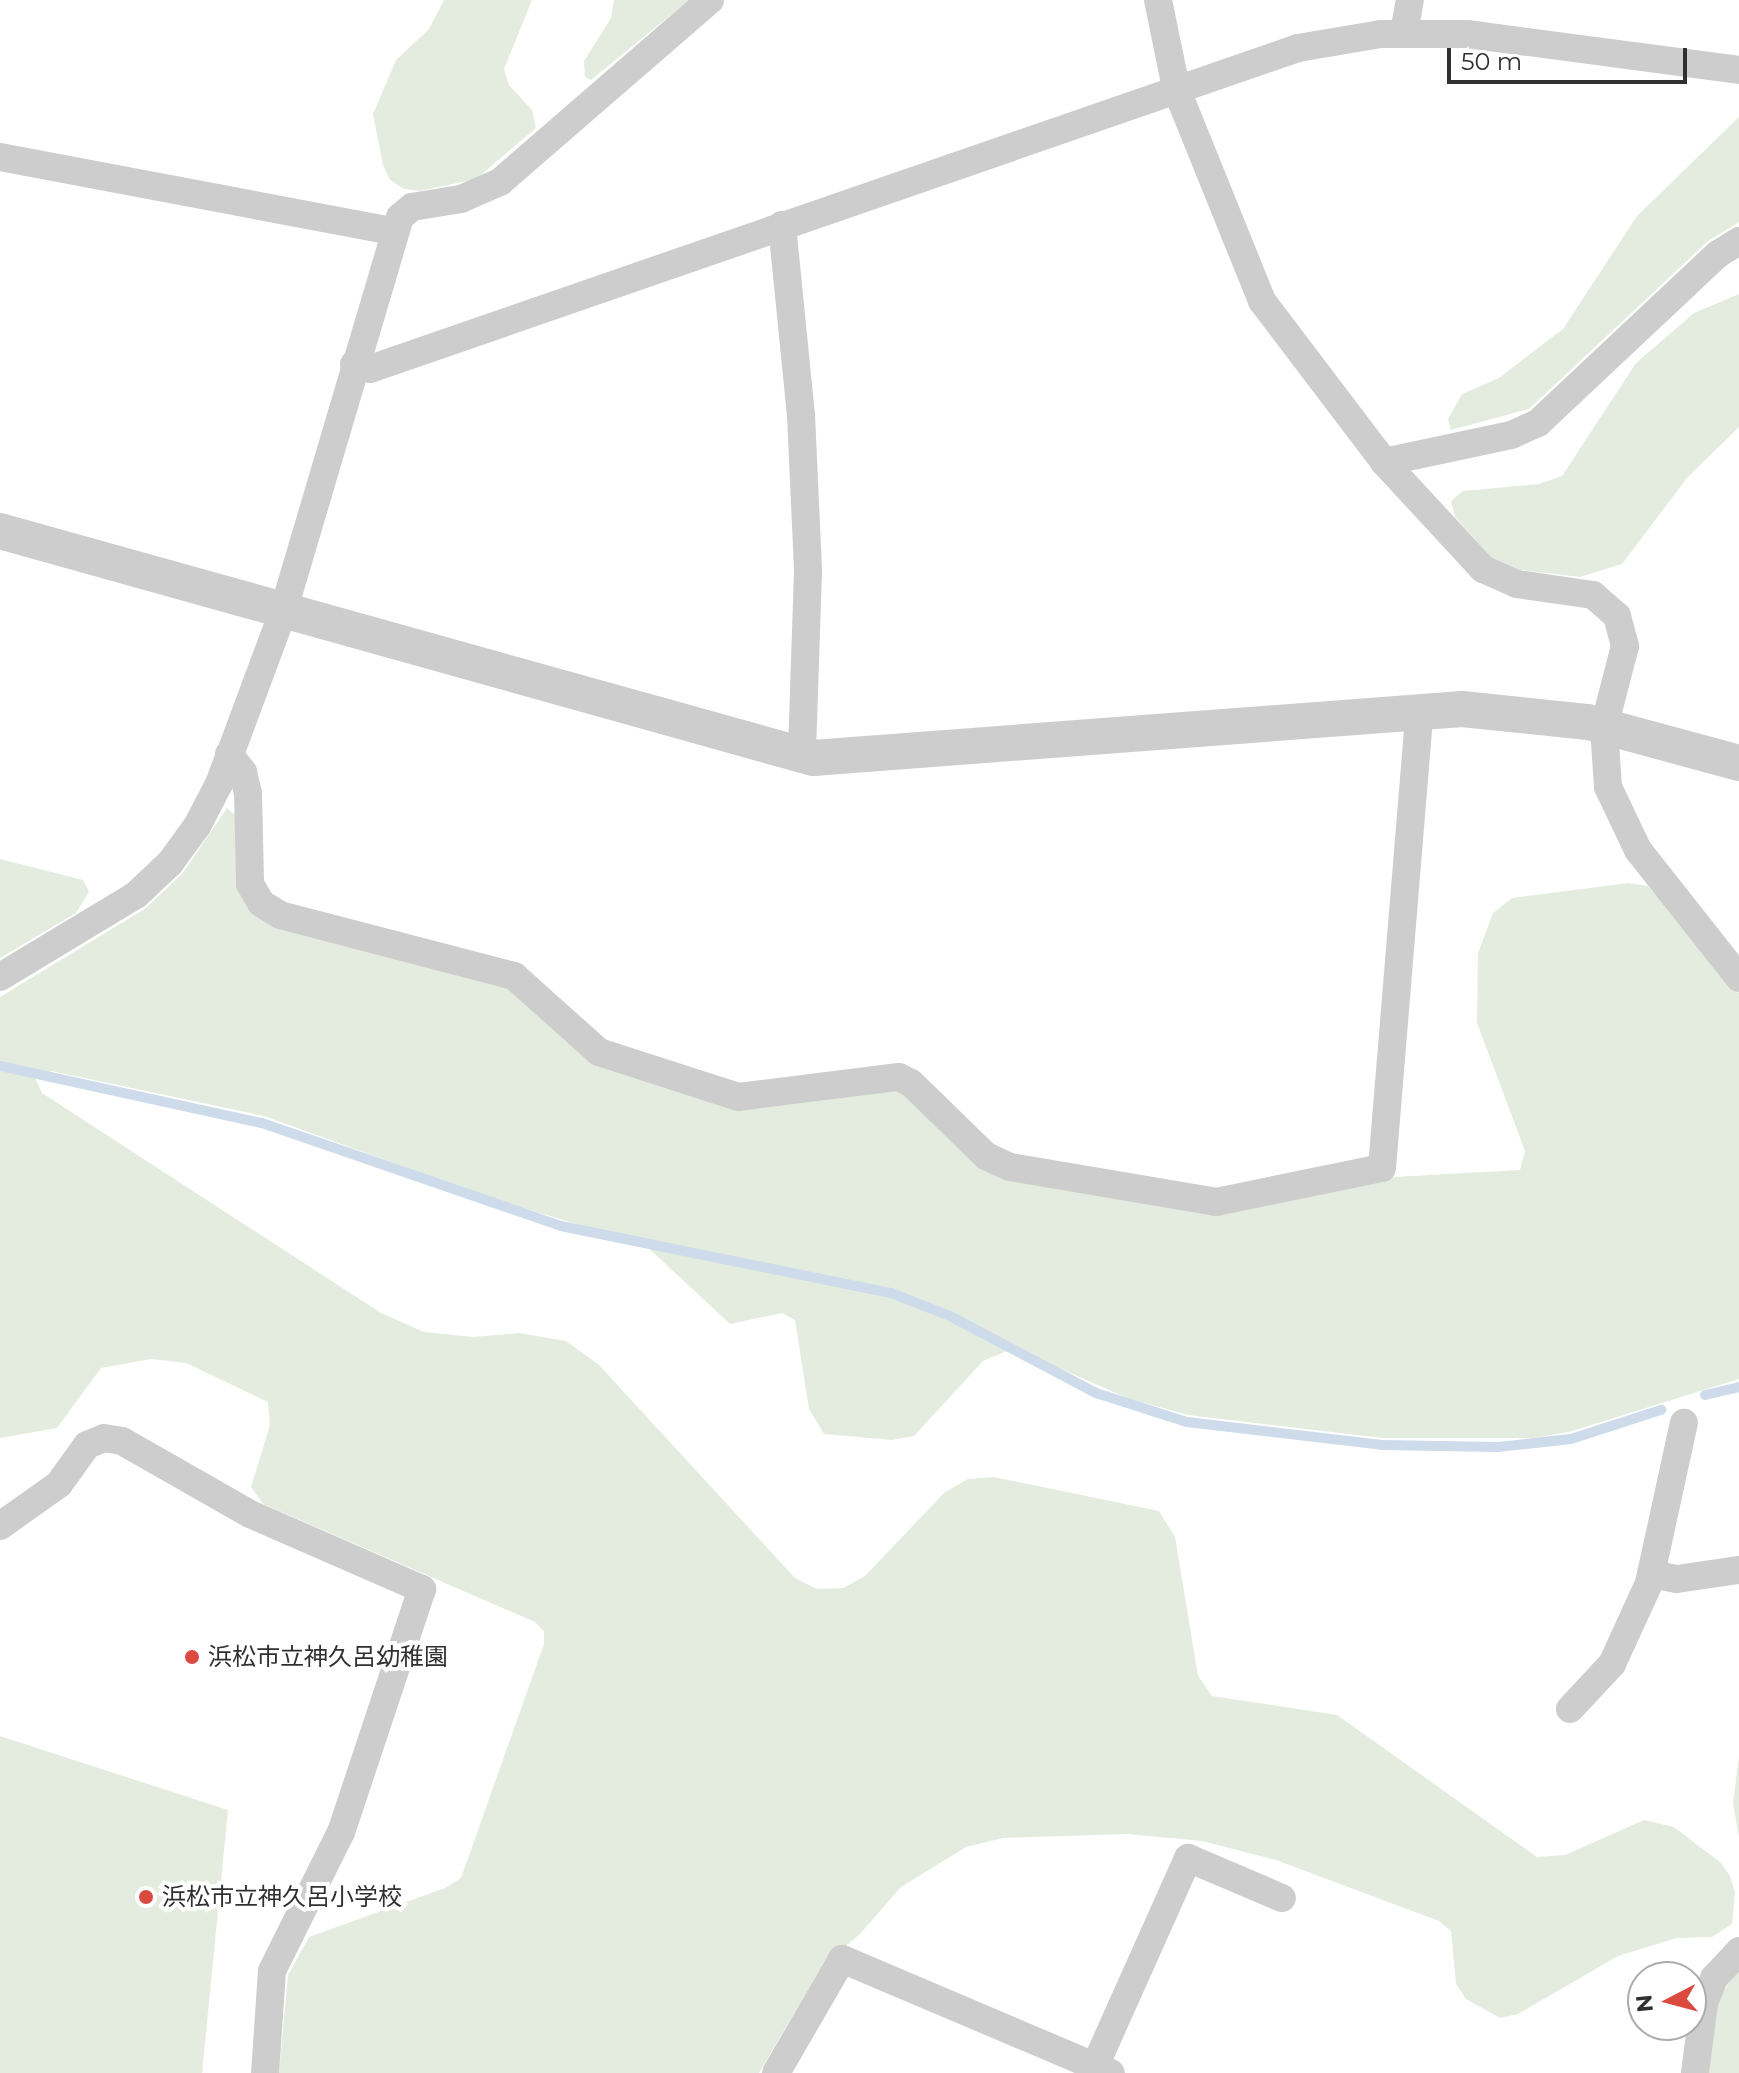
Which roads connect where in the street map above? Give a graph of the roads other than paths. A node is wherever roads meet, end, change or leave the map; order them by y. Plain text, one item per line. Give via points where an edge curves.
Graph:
1 (710, 0) edge
2 (1158, 0) edge
3 (1410, 0) edge
4 (1404, 33) junction
5 (1739, 70) edge
6 (1176, 88) junction
7 (0, 157) edge
8 (782, 225) junction
9 (392, 231) junction
10 (1739, 241) edge
11 (354, 364) junction
12 (1384, 462) junction
13 (0, 531) edge
14 (283, 612) junction
15 (1420, 710) junction
16 (1604, 727) junction
17 (229, 754) junction
18 (802, 756) junction
19 (1739, 763) edge
20 (0, 977) edge
21 (1739, 978) edge
22 (1684, 1423) dead end
23 (0, 1526) edge
24 (1739, 1570) edge
25 (1651, 1574) junction
26 (1570, 1709) dead end
27 (1282, 1898) dead end
28 (1739, 1951) edge
29 (1103, 2070) edge
30 (265, 2073) edge
31 (776, 2073) edge
32 (1695, 2073) edge

1 - 9 street via 500,182 461,199 412,207
2 - 6 street
3 - 4 street
4 - 5 street via 1467,34
4 - 6 street via 1298,48
6 - 8 street
6 - 12 street via 1262,301
7 - 9 street
8 - 11 street via 370,369
8 - 18 street via 801,415 808,571
9 - 11 street
10 - 12 street via 1718,254 1538,423 1511,435
11 - 14 street
12 - 16 street via 1491,574 1517,584 1593,595 1617,616 1625,646
13 - 14 street
14 - 17 street
14 - 18 street
15 - 16 street via 1504,711
15 - 17 street via 1382,1168 1216,1202 1010,1167 986,1156 899,1077 738,1097 599,1052 514,976 280,915 261,903 250,884 248,793 243,772
15 - 18 street via 848,759
16 - 19 street
16 - 21 street via 1608,787 1620,820
17 - 20 street via 197,826 170,863 136,895
22 - 25 street
23 - 30 street via 59,1484 87,1445 104,1438 122,1441 250,1514 422,1589 341,1832 272,1971
24 - 25 street via 1677,1579
25 - 26 street via 1628,1637
27 - 29 street via 1188,1858
28 - 32 street via 1714,1978 1704,2003
29 - 31 street via 842,1959

